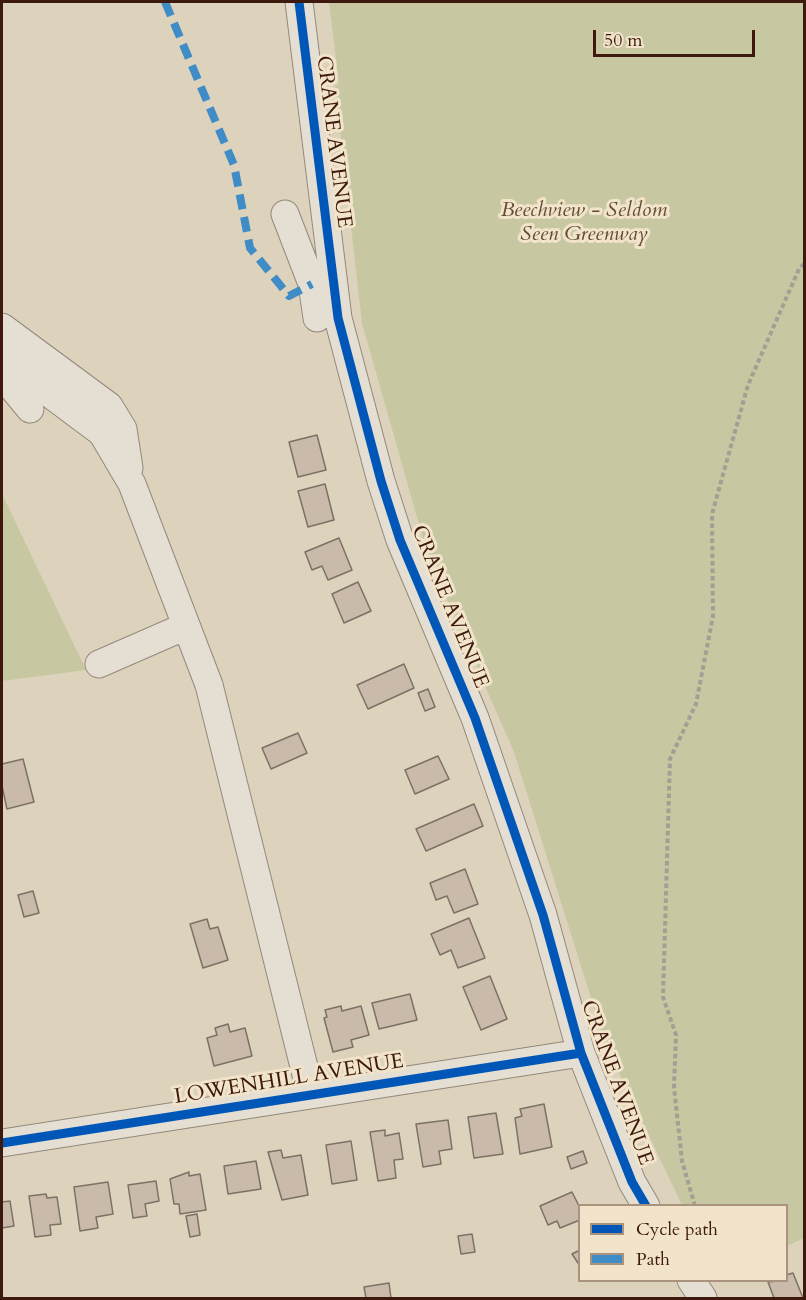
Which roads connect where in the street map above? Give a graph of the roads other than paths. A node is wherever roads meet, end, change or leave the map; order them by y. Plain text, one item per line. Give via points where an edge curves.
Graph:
1 (299, 2) edge
2 (285, 214) dead end
3 (317, 318) dead end
4 (2, 327) edge
5 (2, 358) edge
6 (2, 379) edge
7 (30, 409) dead end
8 (132, 484) junction
9 (186, 627) junction
10 (99, 664) dead end
11 (581, 1053) junction
12 (311, 1095) junction
13 (2, 1143) edge
14 (645, 1204) edge
15 (692, 1282) edge
16 (703, 1299) edge

1 - 11 street, CRANE AVENUE via 338,318 375,459 400,540 475,718 543,915
2 - 3 street via 312,284
4 - 8 street via 109,406 123,429
5 - 8 street via 102,433
6 - 7 street
8 - 9 street
9 - 10 street
9 - 12 street via 209,685
11 - 12 street, LOWENHILL AVENUE
11 - 14 street, CRANE AVENUE via 632,1182
12 - 13 street, LOWENHILL AVENUE
15 - 16 street

